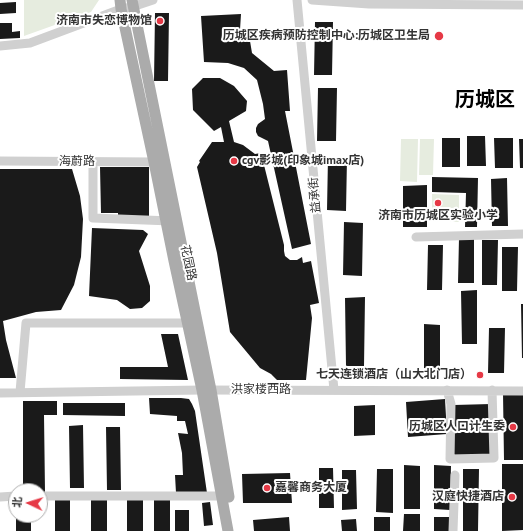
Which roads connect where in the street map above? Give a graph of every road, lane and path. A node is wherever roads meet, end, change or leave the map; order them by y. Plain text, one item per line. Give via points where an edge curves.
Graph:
1 (153, 0) edge
2 (297, 0) edge
3 (312, 0) edge
4 (369, 2) edge
5 (126, 4) edge
6 (523, 5) edge
7 (0, 46) edge
8 (0, 161) edge
9 (93, 162) junction
10 (154, 162) junction
11 (171, 221) junction
12 (523, 234) edge
13 (416, 237) dead end
14 (188, 323) junction
15 (206, 390) junction
16 (334, 390) junction
17 (448, 390) junction
18 (492, 390) junction
19 (523, 390) edge
20 (20, 392) junction
21 (0, 393) edge
22 (455, 475) dead end
23 (48, 496) edge
24 (225, 496) junction
25 (228, 531) edge
26 (235, 531) edge
27 (453, 531) edge

1 - 5 street
2 - 16 street, 益承街
3 - 4 street
4 - 6 street
5 - 7 street via 30,43
5 - 10 main road, 花园路
5 - 11 main road, 花园路
8 - 9 street, 海蔚路
9 - 10 street, 海蔚路
9 - 11 street via 93,218
10 - 11 main road, 花园路
11 - 14 main road, 花园路
11 - 15 main road, 花园路
12 - 13 street
14 - 15 main road, 花园路
14 - 20 street via 26,323
15 - 16 street, 洪家楼西路
15 - 20 street, 洪家楼西路
15 - 24 main road, 花园路
16 - 17 street, 洪家楼西路
17 - 18 street, 洪家楼西路
17 - 18 street via 452,404 450,459 494,458
18 - 19 street, 洪家楼西路
20 - 21 street, 洪家楼西路
22 - 27 street
23 - 24 street
24 - 25 main road, 花园路
24 - 26 main road, 花园路

